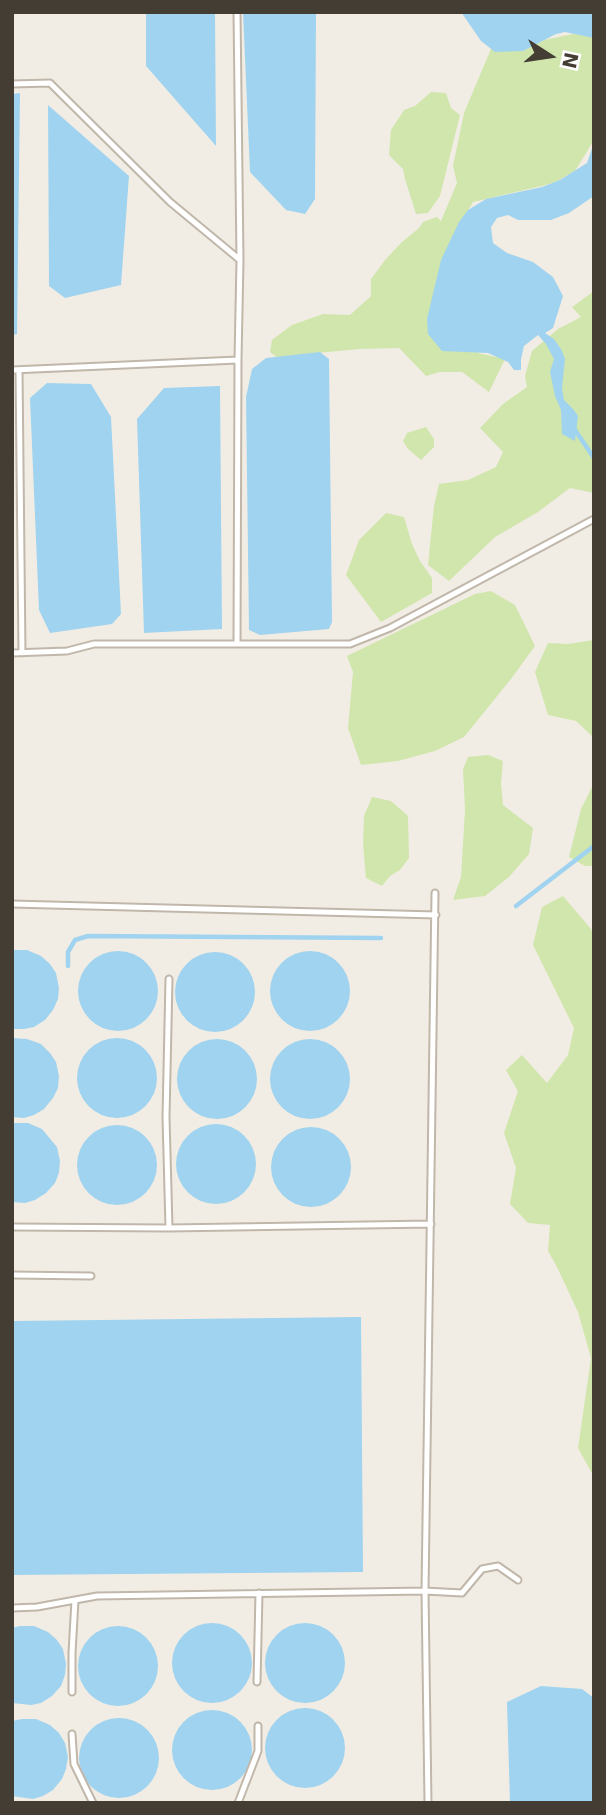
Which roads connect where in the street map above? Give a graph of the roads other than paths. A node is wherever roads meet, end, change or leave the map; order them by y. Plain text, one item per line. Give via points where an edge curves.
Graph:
1 (237, 12) edge
2 (12, 84) edge
3 (240, 260) junction
4 (238, 360) junction
5 (16, 370) edge
6 (594, 520) edge
7 (237, 643) junction
8 (12, 653) edge
9 (22, 653) junction
10 (436, 893) dead end
11 (12, 904) edge
12 (436, 915) junction
13 (169, 979) dead end
14 (431, 1224) junction
15 (12, 1227) edge
16 (169, 1228) junction
17 (12, 1275) edge
18 (90, 1276) dead end
19 (518, 1580) dead end
20 (425, 1591) junction
21 (259, 1593) junction
22 (75, 1600) junction
23 (12, 1608) edge
24 (257, 1682) dead end
25 (72, 1692) dead end
26 (258, 1726) dead end
27 (72, 1734) dead end
28 (93, 1803) edge
29 (238, 1803) edge
30 (428, 1803) edge

1 - 3 lane
2 - 3 lane via 50,83 170,202
3 - 4 lane
4 - 5 lane
4 - 7 lane
5 - 9 lane
6 - 7 lane via 390,628 350,644
7 - 9 lane via 94,644 67,651
8 - 9 lane
10 - 12 lane
11 - 12 lane
12 - 14 lane
13 - 16 lane
14 - 16 lane
14 - 20 lane
15 - 16 lane
17 - 18 lane
19 - 20 lane via 498,1566 482,1569 461,1593
20 - 21 lane
20 - 30 lane
21 - 22 lane via 97,1595
21 - 24 lane
22 - 23 lane
22 - 25 lane
26 - 29 lane via 258,1751
27 - 28 lane via 74,1763

